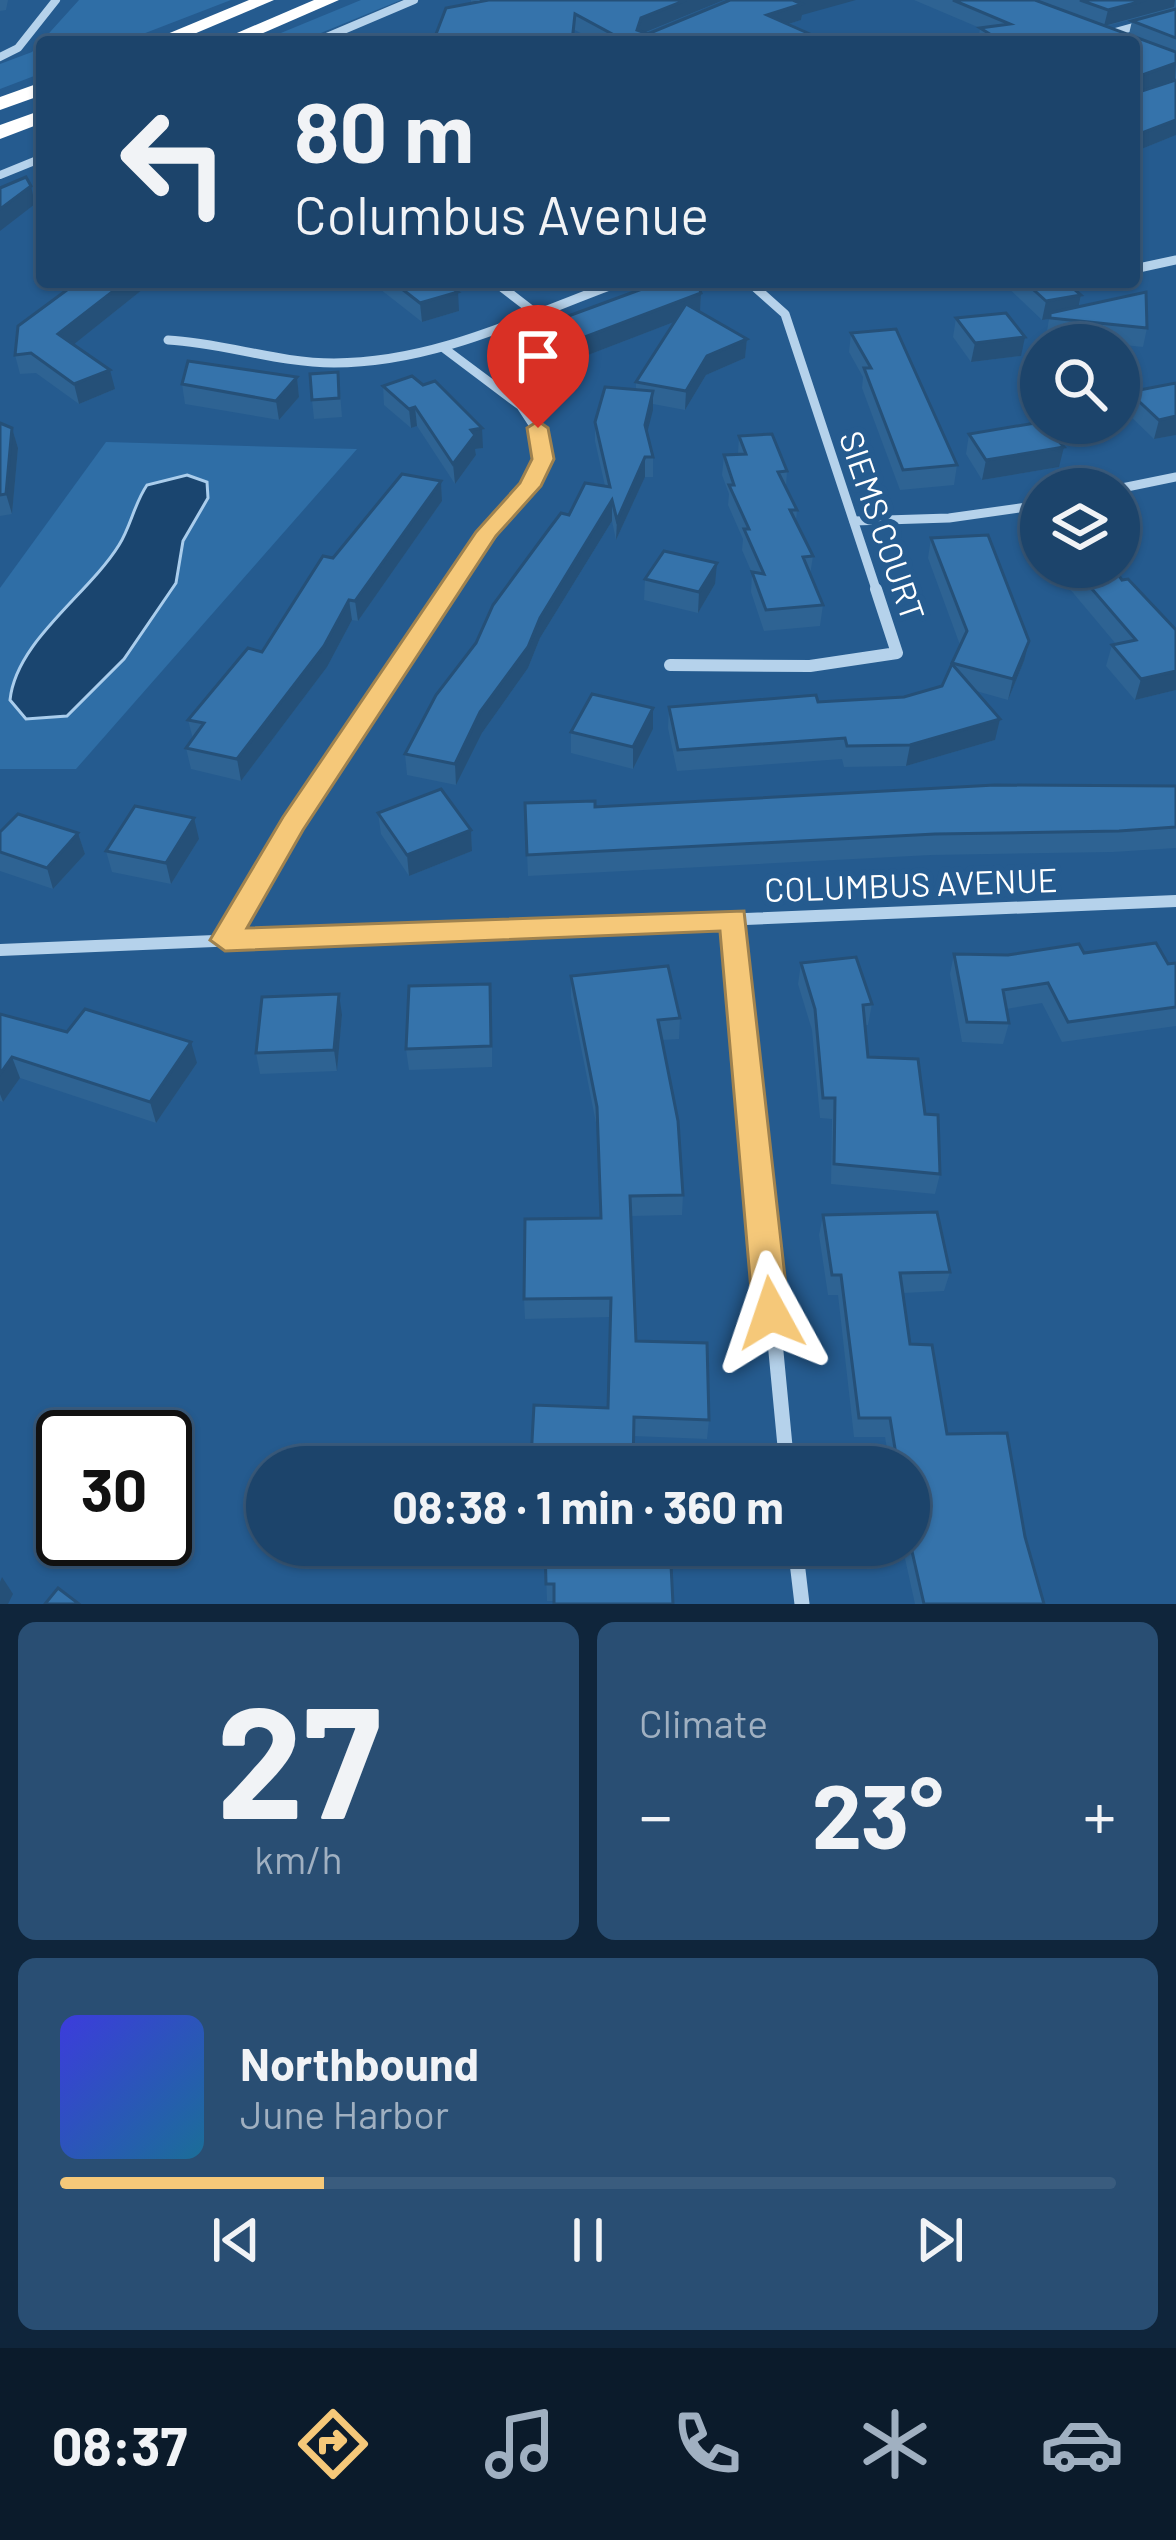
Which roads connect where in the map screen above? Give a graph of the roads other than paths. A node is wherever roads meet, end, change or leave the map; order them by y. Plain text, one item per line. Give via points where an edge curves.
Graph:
1 (56, 0) edge
2 (265, 0) edge
3 (330, 0) edge
4 (414, 0) edge
5 (1176, 15) edge
6 (1090, 30) edge
7 (1104, 35) joint
8 (173, 36) edge
9 (240, 36) edge
10 (329, 36) edge
11 (0, 57) edge
12 (36, 90) edge
13 (0, 104) edge
14 (36, 118) edge
15 (0, 133) edge
16 (36, 161) edge
17 (0, 176) edge
18 (1176, 260) edge
19 (1140, 268) edge
20 (503, 288) edge
21 (603, 288) edge
22 (756, 288) edge
23 (534, 312) junction
24 (168, 340) dead end
25 (445, 349) junction
26 (1176, 477) edge
27 (1140, 484) edge
28 (1020, 508) edge
29 (854, 521) junction
30 (670, 665) dead end
31 (1176, 901) edge
32 (734, 919) junction
33 (225, 940) junction
34 (0, 950) edge
35 (785, 1446) edge
36 (797, 1566) edge
37 (802, 1604) edge

1 - 11 street via 18,48
2 - 8 highway
3 - 9 highway
4 - 10 street
5 - 7 street
6 - 7 street
12 - 13 highway
14 - 15 highway
16 - 17 street
18 - 19 street
20 - 23 street
21 - 23 street
22 - 29 street, SIEMS COURT via 785,314
23 - 25 street
24 - 25 street via 329,363
25 - 33 street via 523,409 538,428 543,459 319,785
26 - 27 street
28 - 29 street
29 - 30 street, SIEMS COURT via 897,653 809,666
31 - 32 street, COLUMBUS AVENUE
32 - 33 street, COLUMBUS AVENUE
32 - 35 street
33 - 34 street, COLUMBUS AVENUE
36 - 37 street

